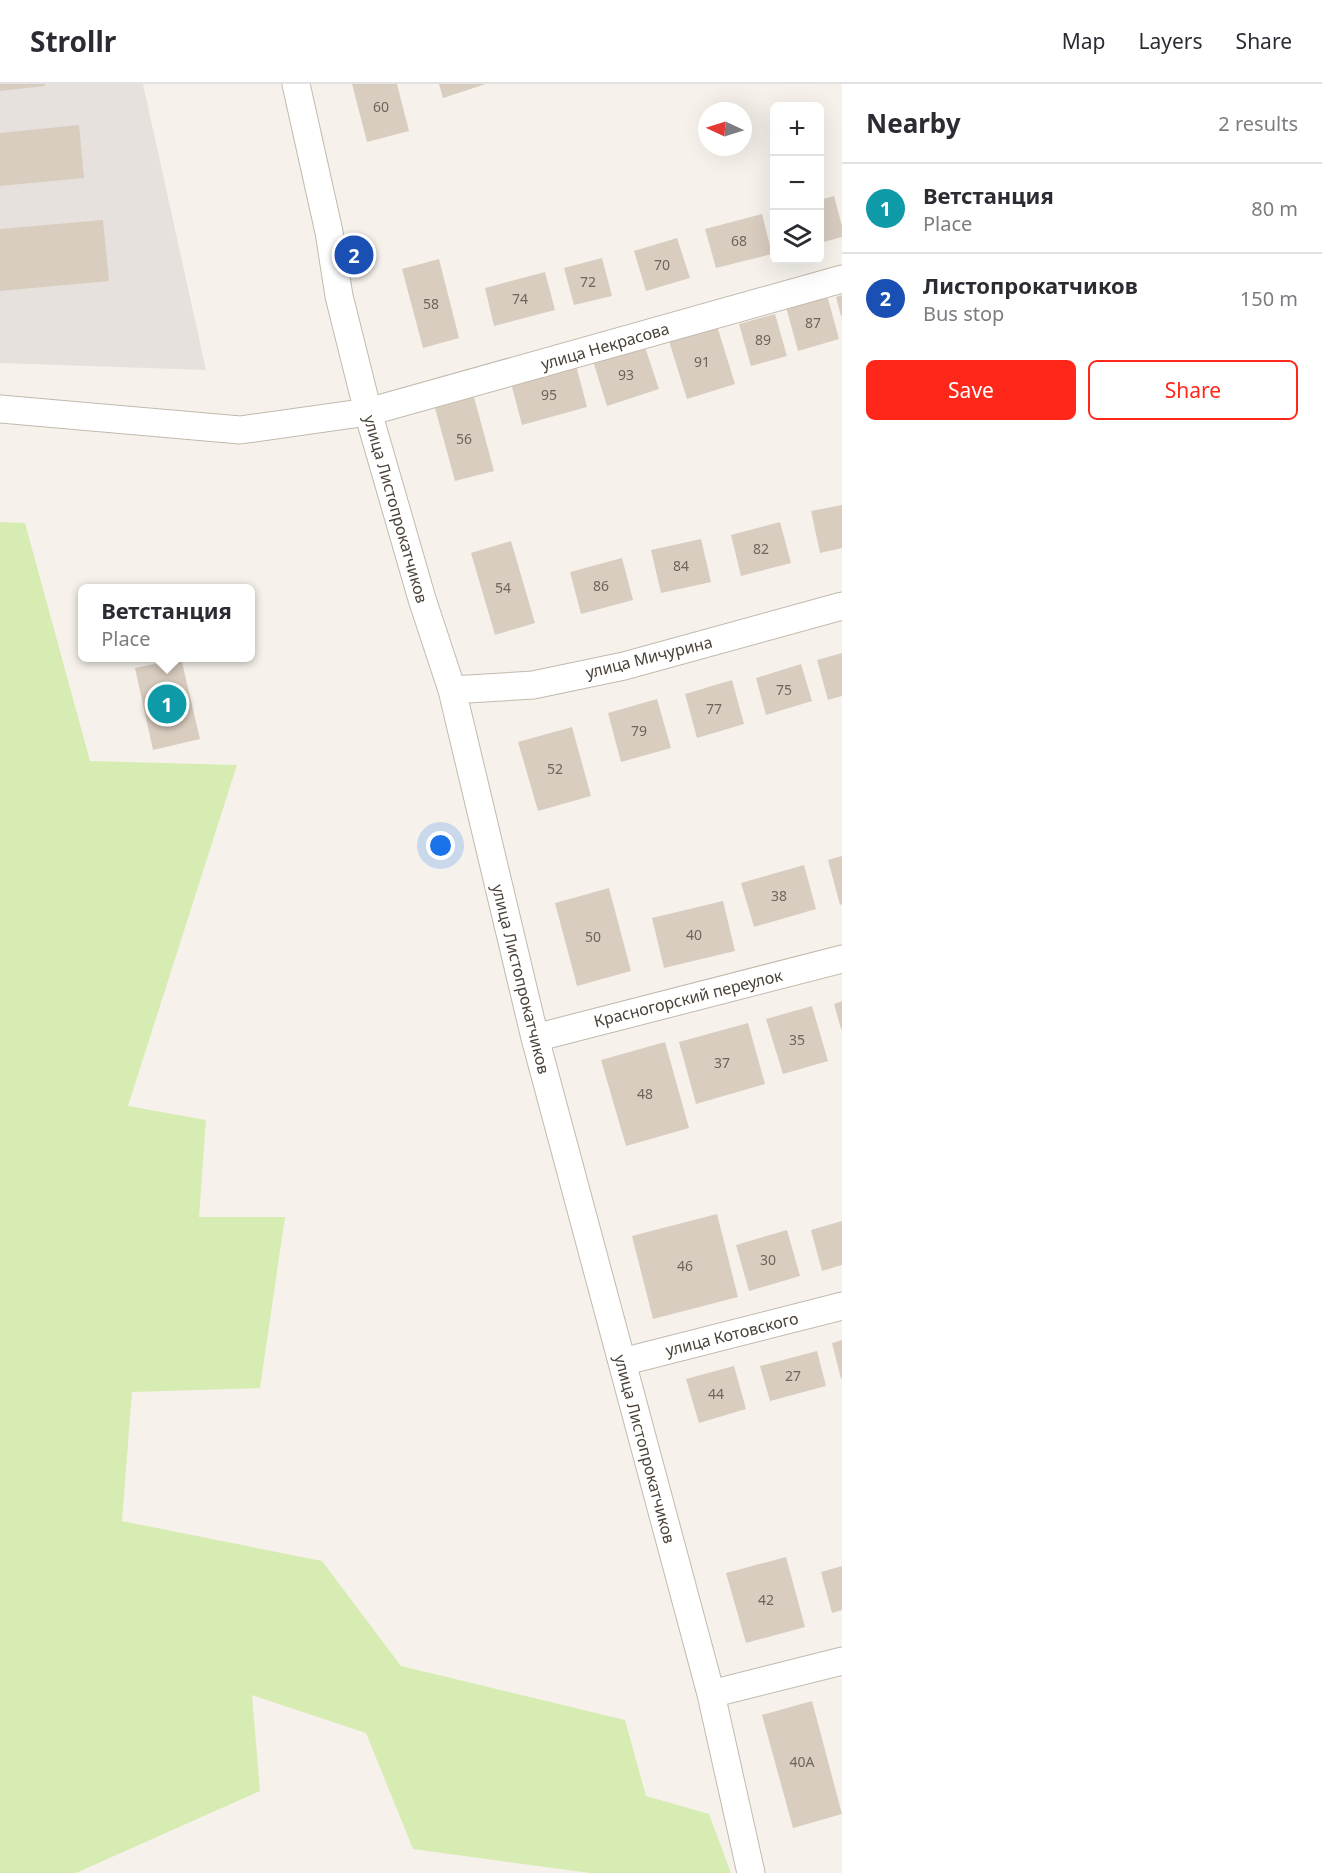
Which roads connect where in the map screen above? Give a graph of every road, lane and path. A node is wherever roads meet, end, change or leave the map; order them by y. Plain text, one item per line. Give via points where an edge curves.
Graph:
1 (296, 84) edge
2 (842, 279) edge
3 (0, 409) edge
4 (368, 412) junction
5 (842, 606) edge
6 (452, 690) junction
7 (842, 959) edge
8 (535, 1038) junction
9 (842, 1306) edge
10 (622, 1362) junction
11 (842, 1661) edge
12 (711, 1694) junction
13 (751, 1873) edge

1 - 4 street, улица Листопрокатчиков via 339,296
2 - 4 street, улица Некрасова
3 - 4 street, улица Некрасова via 240,430
4 - 6 street, улица Листопрокатчиков
5 - 6 street, улица Мичурина via 624,666 532,685
6 - 8 street, улица Листопрокатчиков
7 - 8 street, Красногорский переулок
8 - 10 street, улица Листопрокатчиков
9 - 10 street, улица Котовского
10 - 12 street, улица Листопрокатчиков
11 - 12 street
12 - 13 street, улица Листопрокатчиков

